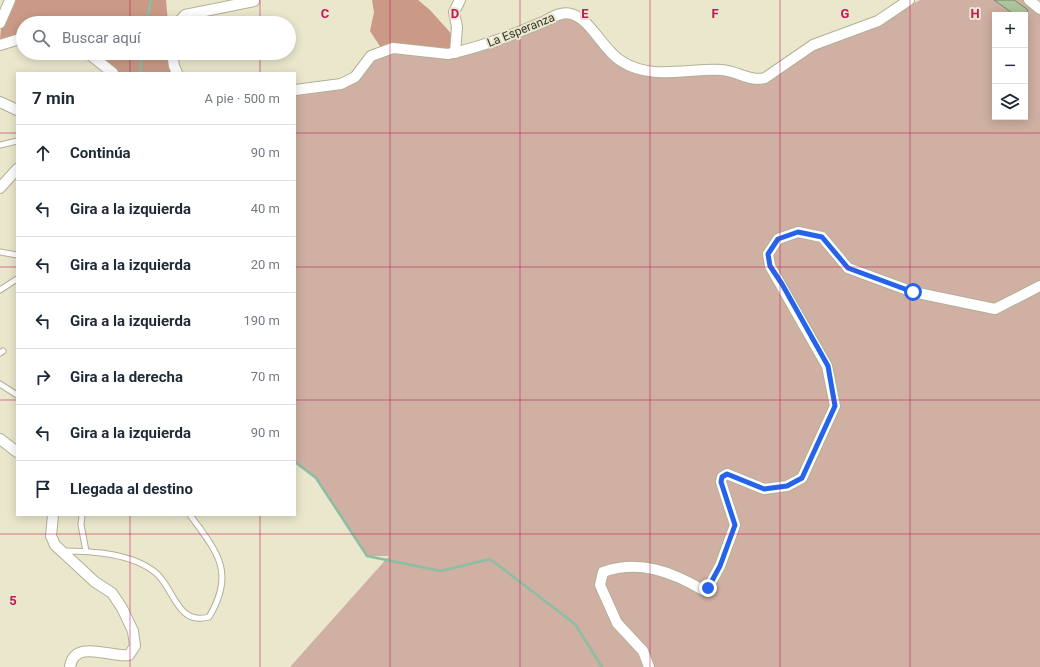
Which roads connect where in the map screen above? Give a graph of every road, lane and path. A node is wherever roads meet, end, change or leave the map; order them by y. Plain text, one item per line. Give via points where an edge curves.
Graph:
1 (10, 0) edge
2 (460, 0) edge
3 (909, 0) edge
4 (1029, 0) edge
5 (254, 1) dead end
6 (1040, 9) edge
7 (184, 16) edge
8 (0, 23) edge
9 (16, 40) edge
10 (0, 45) edge
11 (455, 53) junction
12 (97, 60) edge
13 (173, 60) edge
14 (112, 72) edge
15 (177, 72) edge
16 (296, 90) edge
17 (0, 102) edge
18 (16, 110) edge
19 (16, 141) edge
20 (0, 145) edge
21 (16, 170) edge
22 (0, 188) edge
23 (0, 252) edge
24 (16, 255) edge
25 (16, 280) edge
26 (1040, 286) edge
27 (0, 290) edge
28 (0, 384) edge
29 (16, 394) edge
30 (0, 439) edge
31 (16, 451) edge
32 (53, 516) edge
33 (82, 516) edge
34 (191, 516) edge
35 (61, 550) junction
36 (86, 551) junction
37 (70, 667) edge
38 (649, 667) edge

1 - 8 street
2 - 11 street via 454,12 457,27
3 - 11 street, La Esperanza via 878,21 813,45 765,78 758,80 721,70 666,73 636,69 610,53 581,18 570,13 557,15 514,35
4 - 6 street
5 - 7 street
9 - 10 street
11 - 16 street, La Esperanza via 393,48 370,56 355,77 341,84
12 - 14 street
13 - 15 street
17 - 18 street
19 - 20 lane
21 - 22 street
23 - 24 lane
25 - 27 lane
26 - 38 street via 995,309 913,292 848,268 822,237 798,232 778,239 768,254 770,266 828,366 835,406 802,478 787,486 764,489 727,474 722,477 721,482 735,525 720,566 708,588 703,590 681,578 651,567 603,572 600,585 617,623 643,651
28 - 29 lane
30 - 31 street
32 - 35 street via 51,536 54,545
33 - 36 lane
34 - 36 lane via 222,564 223,579 209,617 193,617 180,608 158,575 147,566 123,558
35 - 36 lane
35 - 37 street via 95,582 112,593 133,631 135,646 129,655 120,656 94,650 82,652 75,656

